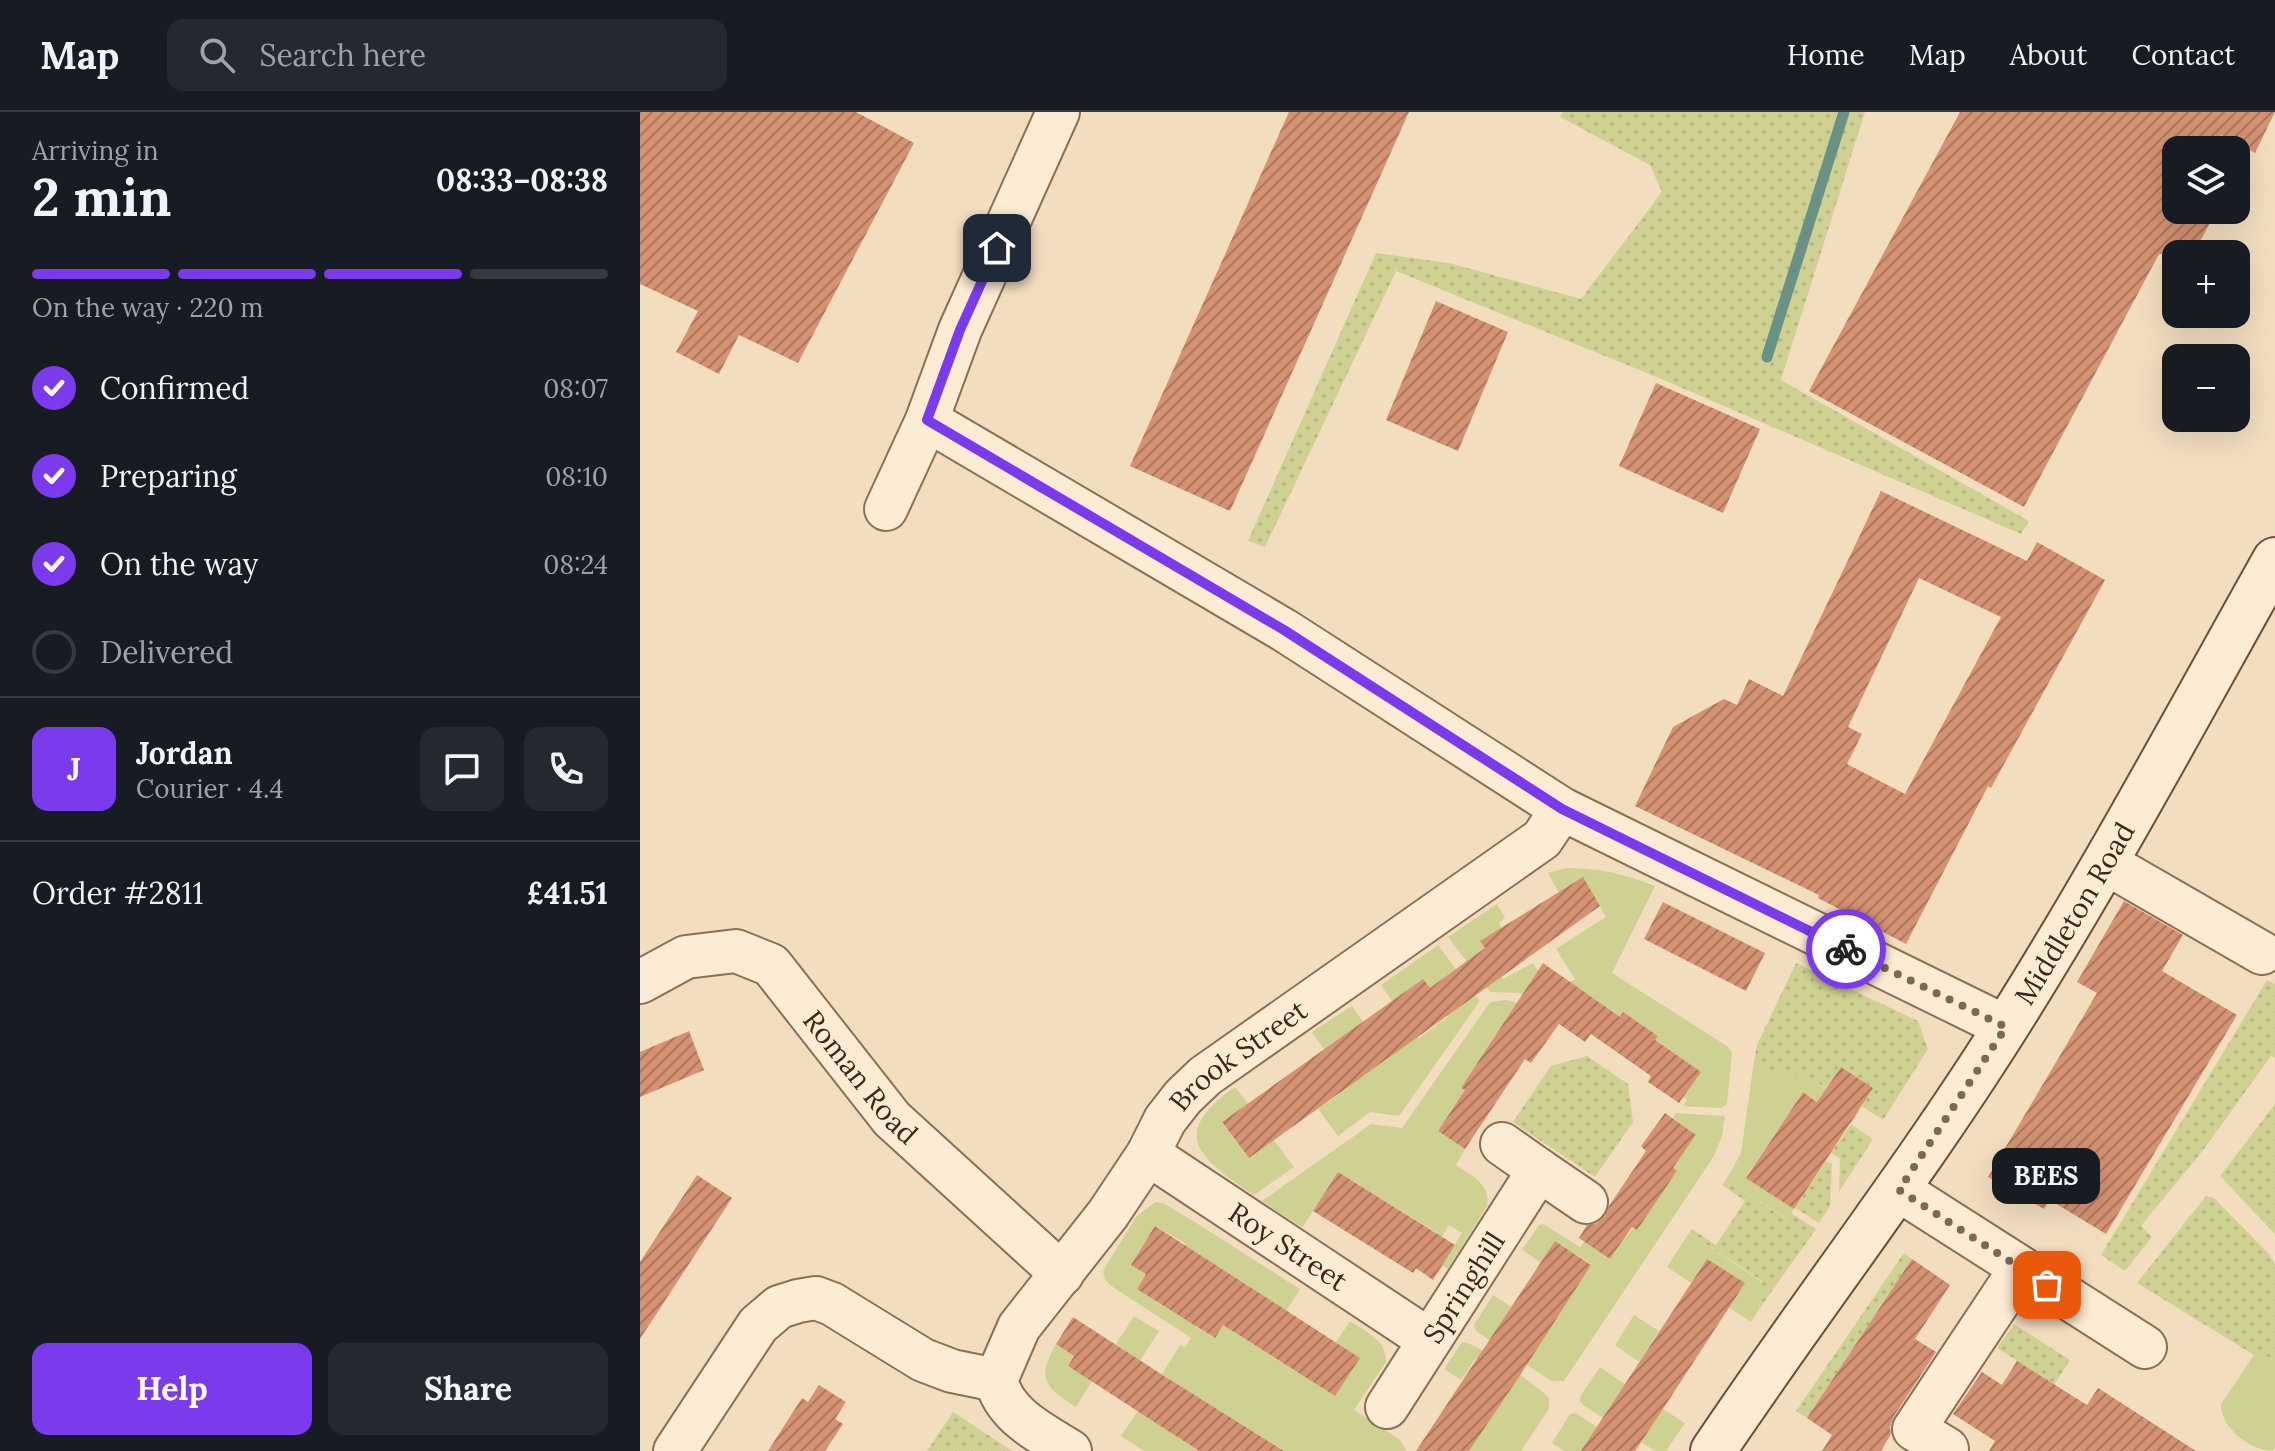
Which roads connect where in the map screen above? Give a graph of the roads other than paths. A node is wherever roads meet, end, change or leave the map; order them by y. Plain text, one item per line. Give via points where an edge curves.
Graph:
1 (1058, 112) edge
2 (927, 420) junction
3 (886, 509) dead end
4 (2275, 560) edge
5 (1562, 809) junction
6 (2106, 863) junction
7 (2262, 953) dead end
8 (640, 982) edge
9 (2006, 1027) junction
10 (1502, 1144) dead end
11 (1148, 1154) junction
12 (1539, 1170) junction
13 (1899, 1190) junction
14 (1586, 1202) dead end
15 (2021, 1268) junction
16 (1062, 1274) junction
17 (1429, 1340) junction
18 (2145, 1347) dead end
19 (996, 1380) junction
20 (1387, 1407) dead end
21 (1947, 1449) edge
22 (675, 1451) edge
23 (1070, 1451) edge
24 (1713, 1451) edge

1 - 2 street via 960,330
2 - 3 street
2 - 5 street via 1284,630
4 - 6 main road, Middleton Road
5 - 9 street
5 - 11 street, Brook Street via 1542,839 1205,1076 1165,1120
6 - 7 street
6 - 9 main road, Middleton Road
8 - 16 street, Roman Road via 686,957 736,951 771,965 892,1119
9 - 13 main road, Middleton Road
10 - 12 street
11 - 16 street, Brook Street
11 - 17 street, Roy Street
12 - 14 street
12 - 17 street, Springhill
13 - 15 street
13 - 24 main road, Middleton Road
15 - 18 street
15 - 21 street via 1914,1429
16 - 19 street, Brook Street via 1019,1327
17 - 20 street, Springhill
19 - 22 street via 923,1360 832,1304 816,1298 798,1301 779,1307 758,1325
19 - 23 street via 1013,1413

